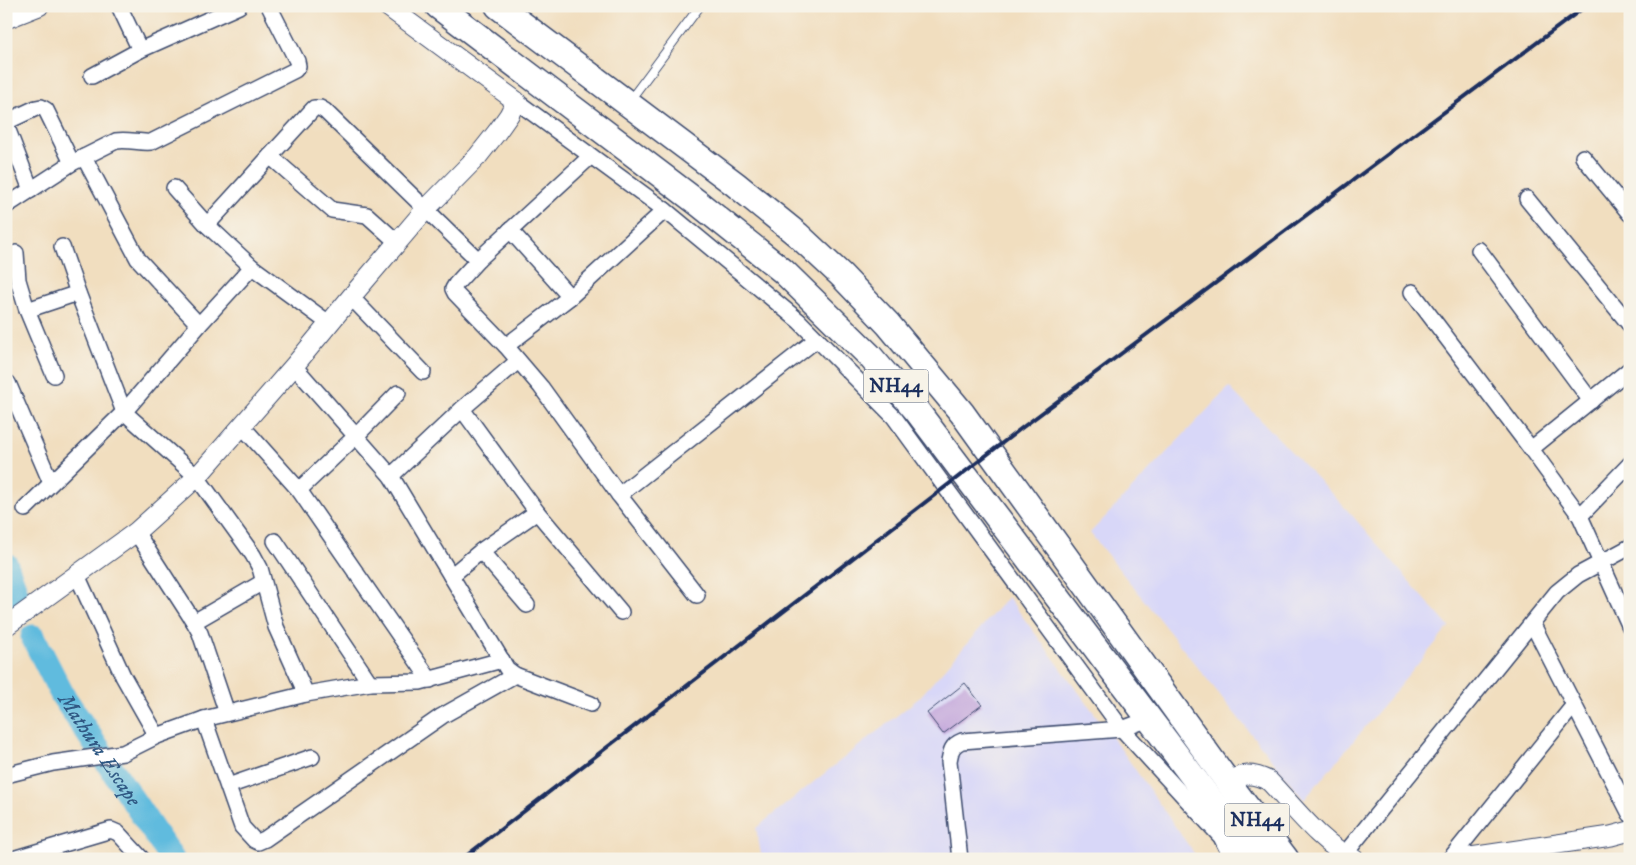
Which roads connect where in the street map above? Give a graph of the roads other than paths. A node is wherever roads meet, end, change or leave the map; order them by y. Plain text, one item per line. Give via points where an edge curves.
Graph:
1 (39, 6) edge
2 (119, 6) edge
3 (239, 6) edge
4 (269, 6) edge
5 (387, 6) edge
6 (438, 6) edge
7 (498, 6) edge
8 (700, 6) edge
9 (6, 19) edge
10 (140, 50) junction
11 (92, 76) dead end
12 (516, 101) junction
13 (628, 103) junction
14 (6, 123) edge
15 (270, 156) junction
16 (591, 156) junction
17 (1583, 157) dead end
18 (78, 160) junction
19 (174, 188) dead end
20 (31, 190) junction
21 (1527, 199) dead end
22 (6, 206) edge
23 (425, 210) junction
24 (665, 210) junction
25 (1630, 214) edge
26 (207, 224) junction
27 (510, 230) junction
28 (398, 243) junction
29 (62, 247) dead end
30 (1480, 250) dead end
31 (16, 253) dead end
32 (478, 260) junction
33 (252, 267) junction
34 (12, 281) edge
35 (1412, 292) dead end
36 (78, 293) junction
37 (351, 297) junction
38 (570, 297) junction
39 (27, 310) junction
40 (199, 324) junction
41 (330, 324) junction
42 (1630, 325) edge
43 (817, 338) junction
44 (506, 346) junction
45 (518, 361) junction
46 (294, 366) junction
47 (1630, 369) edge
48 (423, 372) dead end
49 (54, 375) dead end
50 (8, 383) dead end
51 (398, 393) dead end
52 (1591, 401) junction
53 (462, 409) junction
54 (124, 412) junction
55 (242, 426) junction
56 (356, 436) junction
57 (1531, 449) junction
58 (1629, 465) edge
59 (391, 476) junction
60 (197, 477) junction
61 (51, 483) junction
62 (298, 490) junction
63 (619, 495) junction
64 (25, 509) dead end
65 (537, 512) junction
66 (1580, 516) junction
67 (136, 532) junction
68 (274, 541) dead end
69 (1630, 547) edge
70 (481, 551) junction
71 (1602, 562) junction
72 (77, 575) junction
73 (451, 576) junction
74 (263, 582) junction
75 (697, 595) dead end
76 (528, 605) dead end
77 (621, 612) dead end
78 (194, 622) junction
79 (1532, 623) junction
80 (6, 626) edge
81 (1630, 627) edge
82 (502, 660) junction
83 (515, 675) junction
84 (430, 680) junction
85 (370, 684) junction
86 (306, 694) junction
87 (591, 704) dead end
88 (1574, 705) junction
89 (226, 713) junction
90 (204, 719) junction
91 (1149, 719) junction
92 (1122, 728) junction
93 (157, 736) junction
94 (312, 756) dead end
95 (6, 776) edge
96 (1227, 781) junction
97 (228, 786) junction
98 (1630, 814) edge
99 (1630, 830) edge
100 (1349, 857) edge
101 (13, 859) edge
102 (142, 859) edge
103 (960, 859) edge
104 (1232, 859) edge
105 (1258, 859) edge
106 (1286, 859) edge
107 (1450, 859) edge
108 (1457, 859) edge

1 - 9 street
2 - 10 street
3 - 10 street
4 - 18 street via 298,61 295,70 151,142 116,141
5 - 12 street
6 - 91 highway, NH44 via 783,271 869,355 917,411
7 - 13 highway, NH44
8 - 13 lane
10 - 11 street
12 - 16 street
12 - 23 street via 478,156
13 - 96 highway, NH44 via 798,235 888,324 962,413
14 - 18 street via 41,107
14 - 20 street
15 - 23 street via 314,108 320,108
15 - 26 street
15 - 28 street via 332,210 367,215
16 - 24 street
16 - 27 street
17 - 25 street
18 - 20 street
18 - 40 street via 138,259
19 - 26 street
20 - 22 street
21 - 42 street
23 - 28 street
23 - 32 street
24 - 38 street
24 - 43 street
26 - 33 street
27 - 32 street
27 - 38 street
28 - 37 street
29 - 36 street
30 - 52 street
31 - 34 street
32 - 44 street via 453,289
33 - 40 street
33 - 41 street
34 - 39 street
35 - 57 street
36 - 39 street
36 - 54 street
37 - 41 street
37 - 48 street
38 - 44 street
39 - 49 street
40 - 54 street
41 - 46 street
43 - 63 street
43 - 92 street via 894,417
44 - 45 street
45 - 53 street
45 - 63 street via 541,387
46 - 55 street
46 - 56 street
47 - 52 street
50 - 61 street
51 - 56 street
52 - 57 street
53 - 59 street
53 - 65 street
54 - 60 street
54 - 61 street
55 - 60 street
55 - 62 street
56 - 59 street
56 - 62 street
57 - 66 street
58 - 66 street
59 - 73 street
60 - 67 street
60 - 74 street via 253,555
61 - 64 street
62 - 84 street
63 - 75 street
65 - 70 street
65 - 77 street
66 - 71 street
67 - 72 street
67 - 78 street
68 - 85 street
69 - 71 street
70 - 73 street
70 - 76 street
71 - 79 street via 1567,583
71 - 81 street
72 - 80 street
72 - 93 street via 123,676
73 - 82 street
74 - 78 street
74 - 86 street via 276,627
78 - 89 street
79 - 88 street
79 - 100 street
82 - 83 street
82 - 84 street
83 - 87 street
83 - 97 street via 442,716 258,842 242,827
84 - 85 street
85 - 86 street
86 - 89 street
88 - 98 street
88 - 107 street
89 - 90 street
90 - 93 street
90 - 97 street
91 - 92 street
91 - 105 highway, NH44
92 - 103 street via 954,744 949,761
92 - 104 street via 1221,837
93 - 95 street via 123,753 53,762
94 - 97 street
96 - 100 street via 1246,774 1258,775 1269,781 1324,839
96 - 106 highway, NH44
99 - 108 street via 1611,836
101 - 102 street via 111,830 118,833

